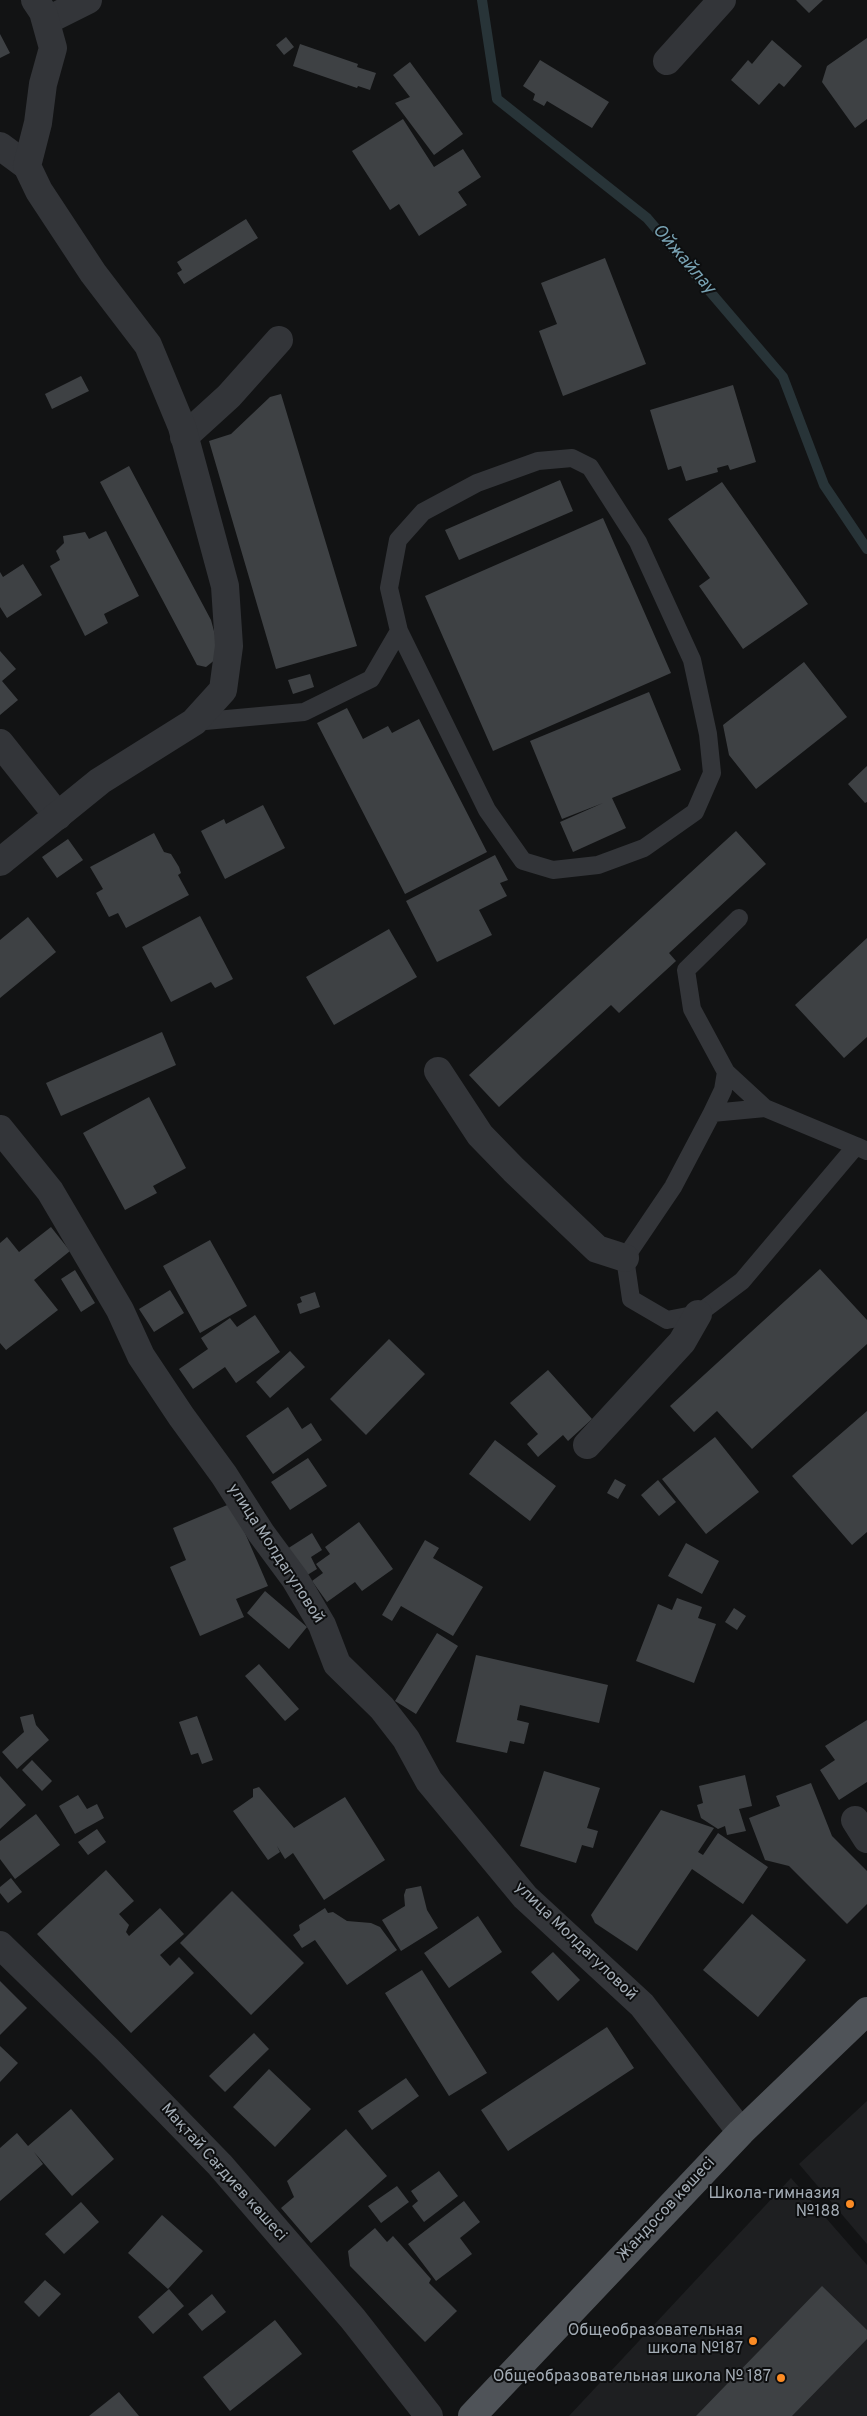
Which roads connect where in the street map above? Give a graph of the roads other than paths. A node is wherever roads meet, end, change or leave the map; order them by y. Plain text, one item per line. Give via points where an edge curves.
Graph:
1 (88, 0) edge
2 (722, 0) edge
3 (40, 11) edge
4 (667, 61) dead end
5 (0, 146) edge
6 (27, 166) junction
7 (279, 340) dead end
8 (184, 437) junction
9 (399, 631) junction
10 (194, 722) junction
11 (0, 742) edge
12 (58, 816) junction
13 (0, 862) edge
14 (739, 918) dead end
15 (438, 1071) dead end
16 (726, 1072) junction
17 (765, 1108) junction
18 (712, 1113) junction
19 (0, 1129) edge
20 (861, 1148) edge
21 (625, 1258) junction
22 (698, 1314) junction
23 (587, 1445) dead end
24 (0, 1945) edge
25 (867, 2010) edge
26 (741, 2132) junction
27 (429, 2416) edge
28 (472, 2416) edge

1 - 3 street
2 - 4 street
3 - 6 street via 53,48
5 - 6 street
6 - 8 street via 39,191 93,273 148,345
7 - 8 street via 228,396
8 - 10 street via 224,586 230,646 223,690
9 - 9 lane via 487,810 523,861 553,870 598,865 644,848 695,812 712,773 708,734 692,660 638,542 590,467 572,458 538,461 477,483 423,512 398,540 389,588
9 - 10 lane via 371,679 304,712
10 - 12 street via 100,781
11 - 12 street
12 - 13 street
14 - 16 lane via 686,970 692,1009
15 - 21 street via 480,1135 514,1170 597,1249
16 - 17 lane
16 - 18 lane via 723,1090
17 - 18 lane
17 - 20 lane
18 - 21 lane via 673,1188
19 - 26 street, улица Молдагуловой via 50,1192 120,1310 141,1356 296,1580 322,1626 337,1664 382,1708 406,1739 429,1781 525,1897 642,2005
20 - 22 lane via 742,1281
21 - 22 lane via 631,1298 667,1320
22 - 23 street via 682,1342
24 - 27 street, Мақтай Сағдиев көшесі via 220,2165 353,2319
25 - 26 main road, Жандосов көшесі
26 - 28 main road, Жандосов көшесі

